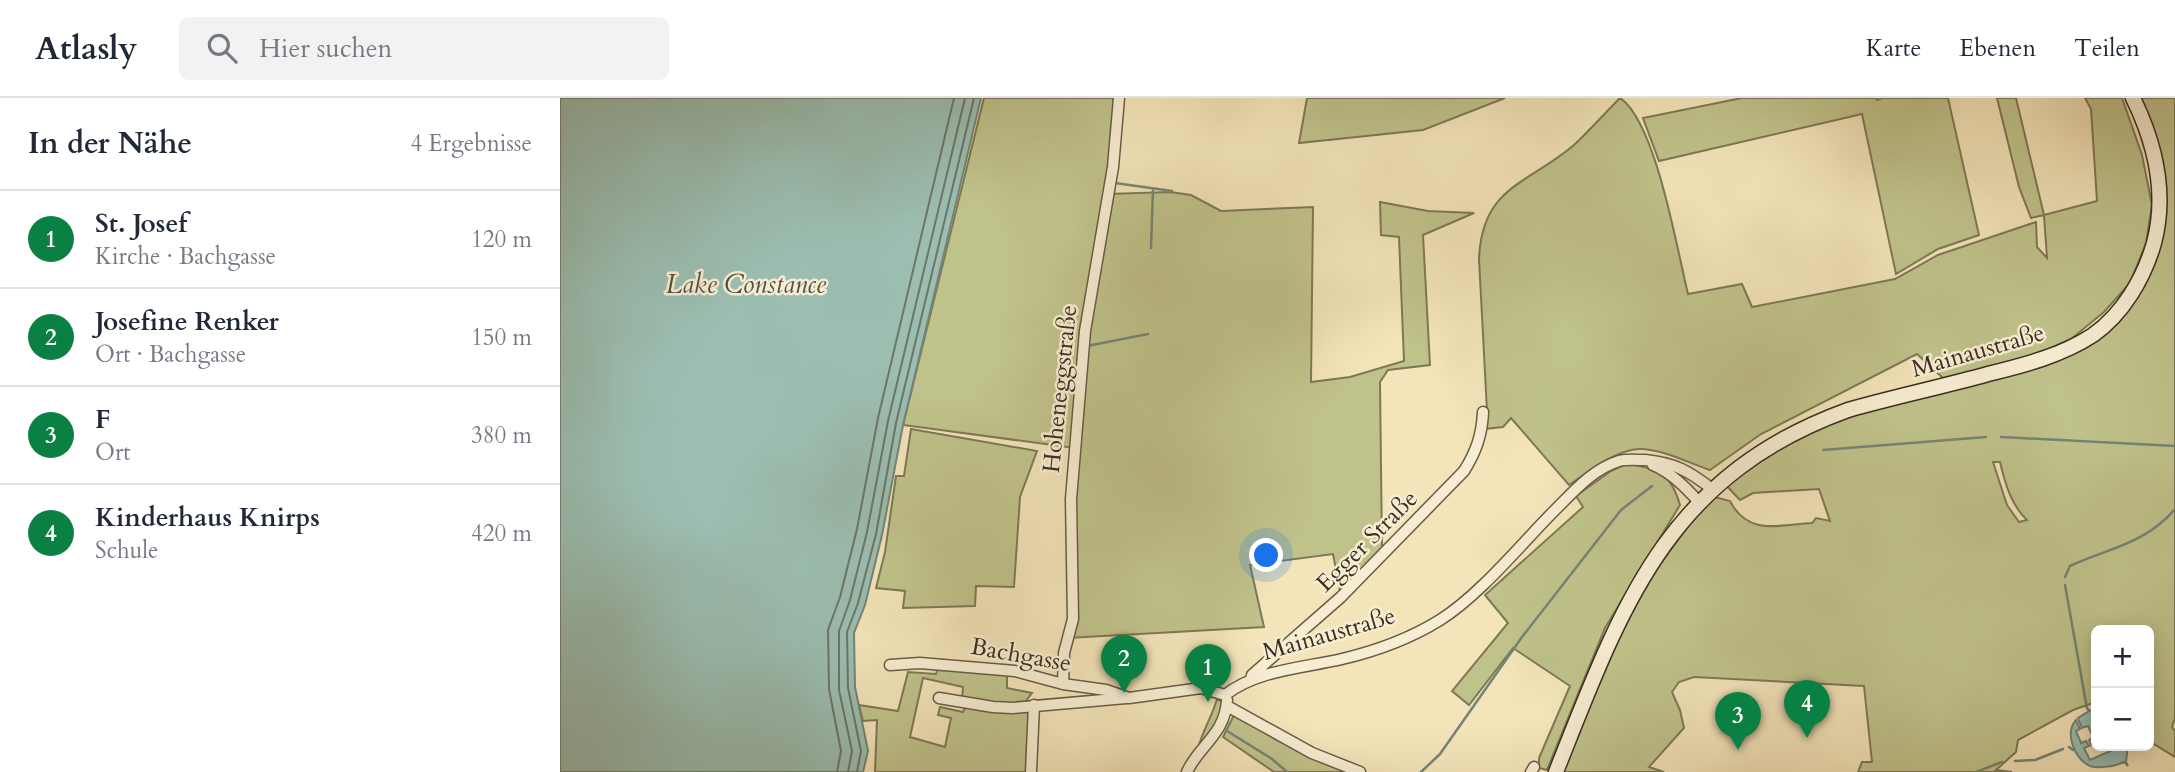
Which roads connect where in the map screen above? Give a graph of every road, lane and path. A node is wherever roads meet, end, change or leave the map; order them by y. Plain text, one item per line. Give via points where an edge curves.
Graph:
1 (1119, 98) edge
2 (2133, 98) edge
3 (1483, 412) dead end
4 (1641, 460) junction
5 (1712, 489) junction
6 (1699, 502) junction
7 (890, 665) dead end
8 (1251, 679) junction
9 (1063, 684) junction
10 (939, 698) dead end
11 (1129, 698) junction
12 (1226, 700) junction
13 (1034, 705) junction
14 (1031, 772) edge
15 (1186, 772) edge
16 (1360, 772) edge
17 (1556, 772) edge

1 - 9 street, Hoheneggstraße via 1113,166 1085,331 1071,499 1073,619 1064,653
2 - 5 main road, Mainaustraße via 2157,170 2159,225 2149,261 2115,316 2093,334 2027,364 1820,420 1780,439
3 - 8 street, Egger Straße via 1480,440 1464,471 1341,597
4 - 5 street, Mainaustraße via 1679,466
4 - 6 street via 1664,470
4 - 8 street, Mainaustraße via 1623,460 1592,475 1455,610 1438,621 1394,643
5 - 6 main road
6 - 17 main road via 1633,593
7 - 9 street, Bachgasse via 986,667
8 - 12 street, Mainaustraße
9 - 11 street, Bachgasse
10 - 13 street via 993,707
11 - 12 street, Bachgasse via 1201,688
11 - 13 street
12 - 15 street via 1224,719 1215,736
12 - 16 street, Bachgasse via 1312,753
13 - 14 street

